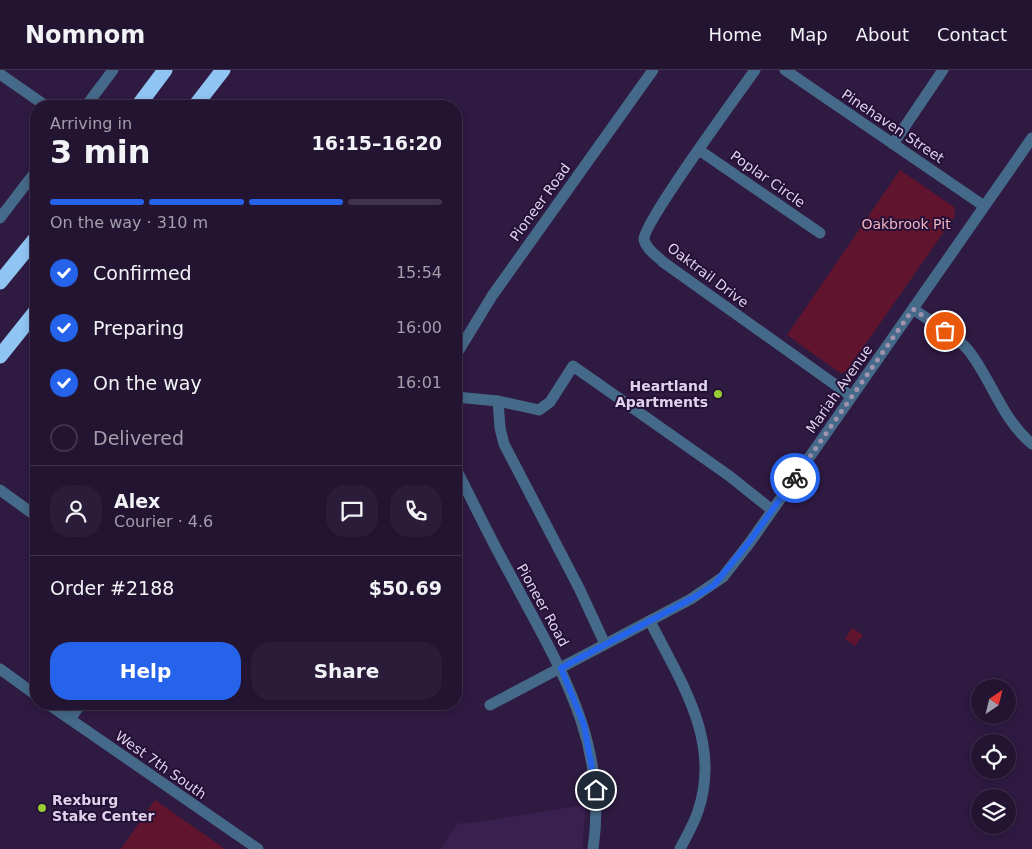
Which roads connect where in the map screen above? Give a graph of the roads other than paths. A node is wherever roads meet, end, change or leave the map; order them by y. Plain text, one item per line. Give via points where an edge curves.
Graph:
1 (113, 70) edge
2 (164, 70) edge
3 (223, 70) edge
4 (653, 70) edge
5 (754, 70) edge
6 (785, 70) edge
7 (943, 70) edge
8 (0, 74) edge
9 (37, 100) edge
10 (90, 100) edge
11 (142, 100) edge
12 (200, 100) edge
13 (1032, 138) edge
14 (893, 144) junction
15 (699, 150) junction
16 (30, 179) edge
17 (984, 206) junction
18 (0, 218) edge
19 (820, 233) dead end
20 (30, 245) edge
21 (0, 282) edge
22 (913, 309) junction
23 (30, 318) edge
24 (462, 345) edge
25 (0, 356) edge
26 (851, 396) junction
27 (462, 398) edge
28 (498, 402) junction
29 (1032, 444) edge
30 (462, 481) edge
31 (0, 490) edge
32 (772, 510) junction
33 (30, 512) edge
34 (650, 621) junction
35 (605, 644) junction
36 (561, 668) junction
37 (0, 670) edge
38 (30, 691) edge
39 (490, 705) dead end
40 (57, 710) edge
41 (77, 710) edge
42 (70, 719) junction
43 (258, 849) edge
44 (593, 849) edge
45 (680, 849) edge

1 - 10 street
2 - 11 highway
3 - 12 highway
4 - 24 street, Pioneer Road via 492,296
5 - 15 street, Oaktrail Drive
6 - 14 street, Pinehaven Street
7 - 14 street
8 - 9 street
13 - 17 street, Mariah Avenue
14 - 17 street, Pinehaven Street
15 - 19 street, Poplar Circle
15 - 26 street, Oaktrail Drive via 652,220 645,234 646,244 663,262
16 - 18 street
17 - 22 street, Mariah Avenue
20 - 21 highway
22 - 26 street, Mariah Avenue
22 - 29 street via 957,338 969,351 1008,418
23 - 25 highway
26 - 32 street, Mariah Avenue
27 - 28 street
28 - 32 street via 539,410 550,402 573,366 728,475
28 - 35 street via 504,444
30 - 36 street, Pioneer Road
31 - 33 street
32 - 34 street, Mariah Avenue via 723,577
34 - 35 street, Mariah Avenue
34 - 45 street via 698,719 706,763 698,811
35 - 36 street, Mariah Avenue
36 - 39 street, Mariah Avenue
36 - 44 street, Pioneer Road via 584,725 593,770 596,790
37 - 38 street
40 - 42 street, West 7th South
41 - 42 street
42 - 43 street, West 7th South

